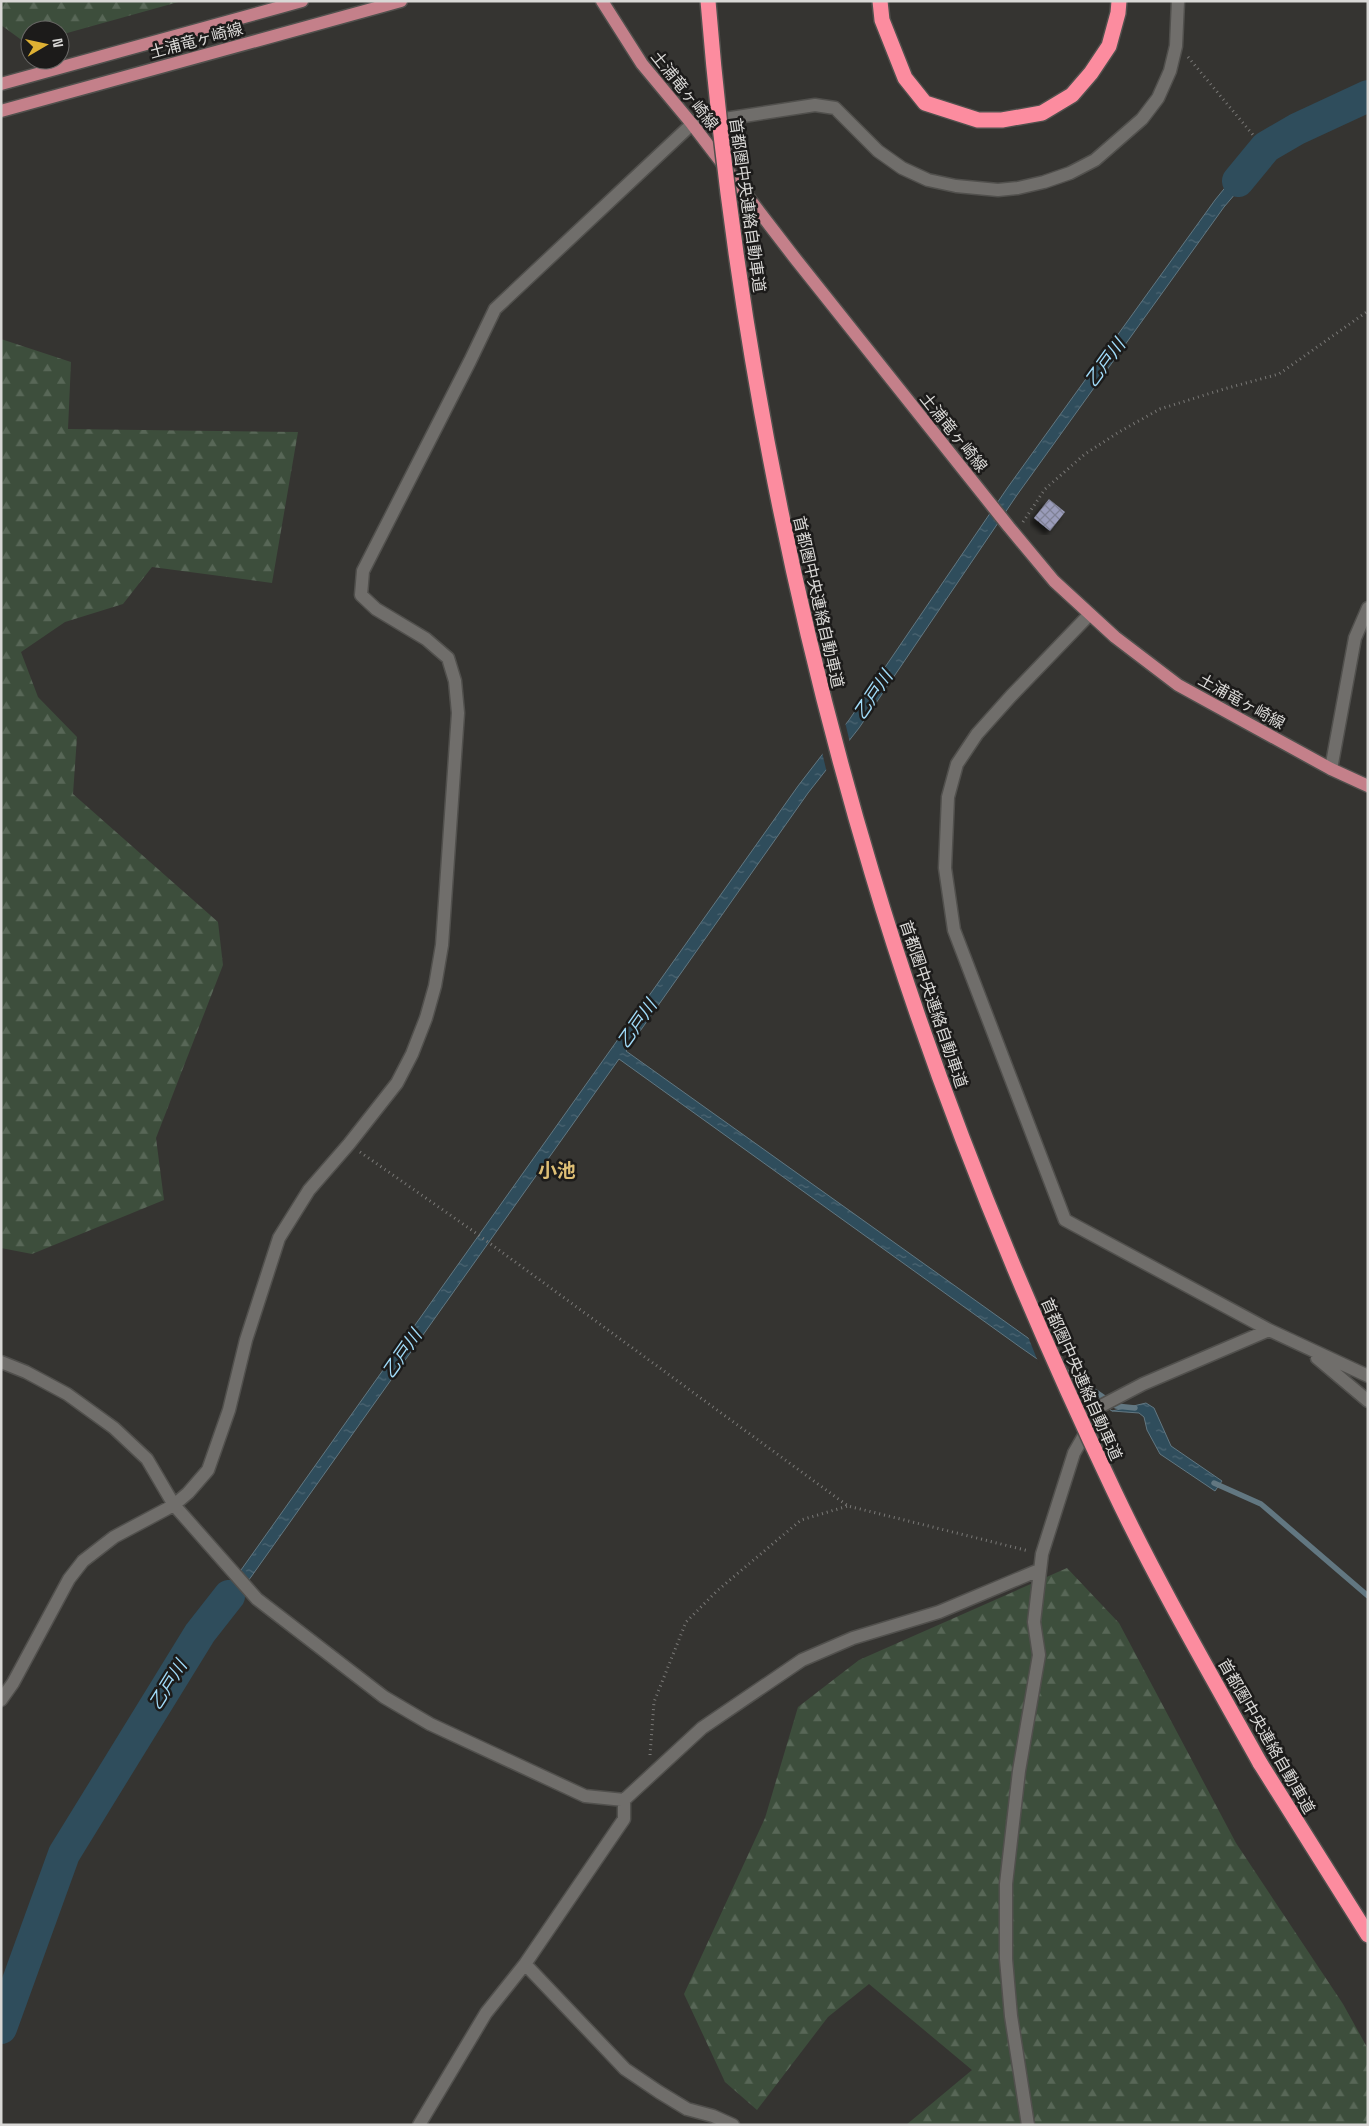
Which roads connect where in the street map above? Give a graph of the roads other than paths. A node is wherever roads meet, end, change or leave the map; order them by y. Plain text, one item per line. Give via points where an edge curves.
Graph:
1 (302, 1) edge
2 (400, 1) edge
3 (602, 1) edge
4 (708, 1) edge
5 (880, 1) edge
6 (1119, 1) edge
7 (1178, 1) edge
8 (1, 84) edge
9 (1, 111) edge
10 (692, 124) junction
11 (1368, 608) edge
12 (1089, 615) junction
13 (1331, 769) junction
14 (1368, 786) edge
15 (1269, 1330) junction
16 (1306, 1348) junction
17 (1, 1362) edge
18 (1368, 1376) edge
19 (1368, 1401) edge
20 (174, 1505) junction
21 (1039, 1570) junction
22 (1, 1700) edge
23 (624, 1800) junction
24 (1368, 1935) edge
25 (525, 1964) junction
26 (419, 2125) edge
27 (733, 2125) edge
28 (1028, 2125) edge

1 - 8 main road, 土浦竜ヶ崎線
2 - 9 main road, 土浦竜ヶ崎線
3 - 10 main road, 土浦竜ヶ崎線 via 642,64
4 - 24 highway, 首都圏中央連絡自動車道, bridge via 721,142 762,414 790,556 819,680 872,873 928,1045 1024,1294 1116,1496 1260,1763
5 - 6 highway via 882,20 905,78 925,102 978,120 1002,120 1042,113 1072,95 1109,46
7 - 10 street via 1176,46 1170,71 1158,98 1142,119 1095,160 1070,173 1018,188 998,190 928,180 902,168 878,151 835,108 815,105
10 - 12 main road, 土浦竜ヶ崎線 via 1013,532 1054,581
10 - 20 street via 495,309 363,571 361,595 376,610 426,639 448,658 455,681 458,712 442,945 435,986 419,1036 397,1083 310,1190 279,1238 246,1340 229,1410 208,1470
11 - 13 street via 1355,638
12 - 13 main road, 土浦竜ヶ崎線 via 1178,685
12 - 15 street via 1005,702 977,734 957,764 948,797 945,868 954,930 1065,1220
13 - 14 main road, 土浦竜ヶ崎線
15 - 16 street
15 - 21 street via 1100,1406 1074,1453
16 - 18 street
16 - 19 street
17 - 20 street via 67,1394 114,1428 147,1459
20 - 22 street via 114,1537 83,1561 69,1579
20 - 23 street via 256,1599 384,1696 430,1724 585,1796
21 - 23 street via 939,1612 853,1638 802,1660 702,1728
21 - 28 street via 1034,1622 1039,1655 1019,1771 1006,1884 1006,1968
23 - 25 street via 624,1819
25 - 26 street via 486,2013
25 - 27 street via 625,2068 687,2109

